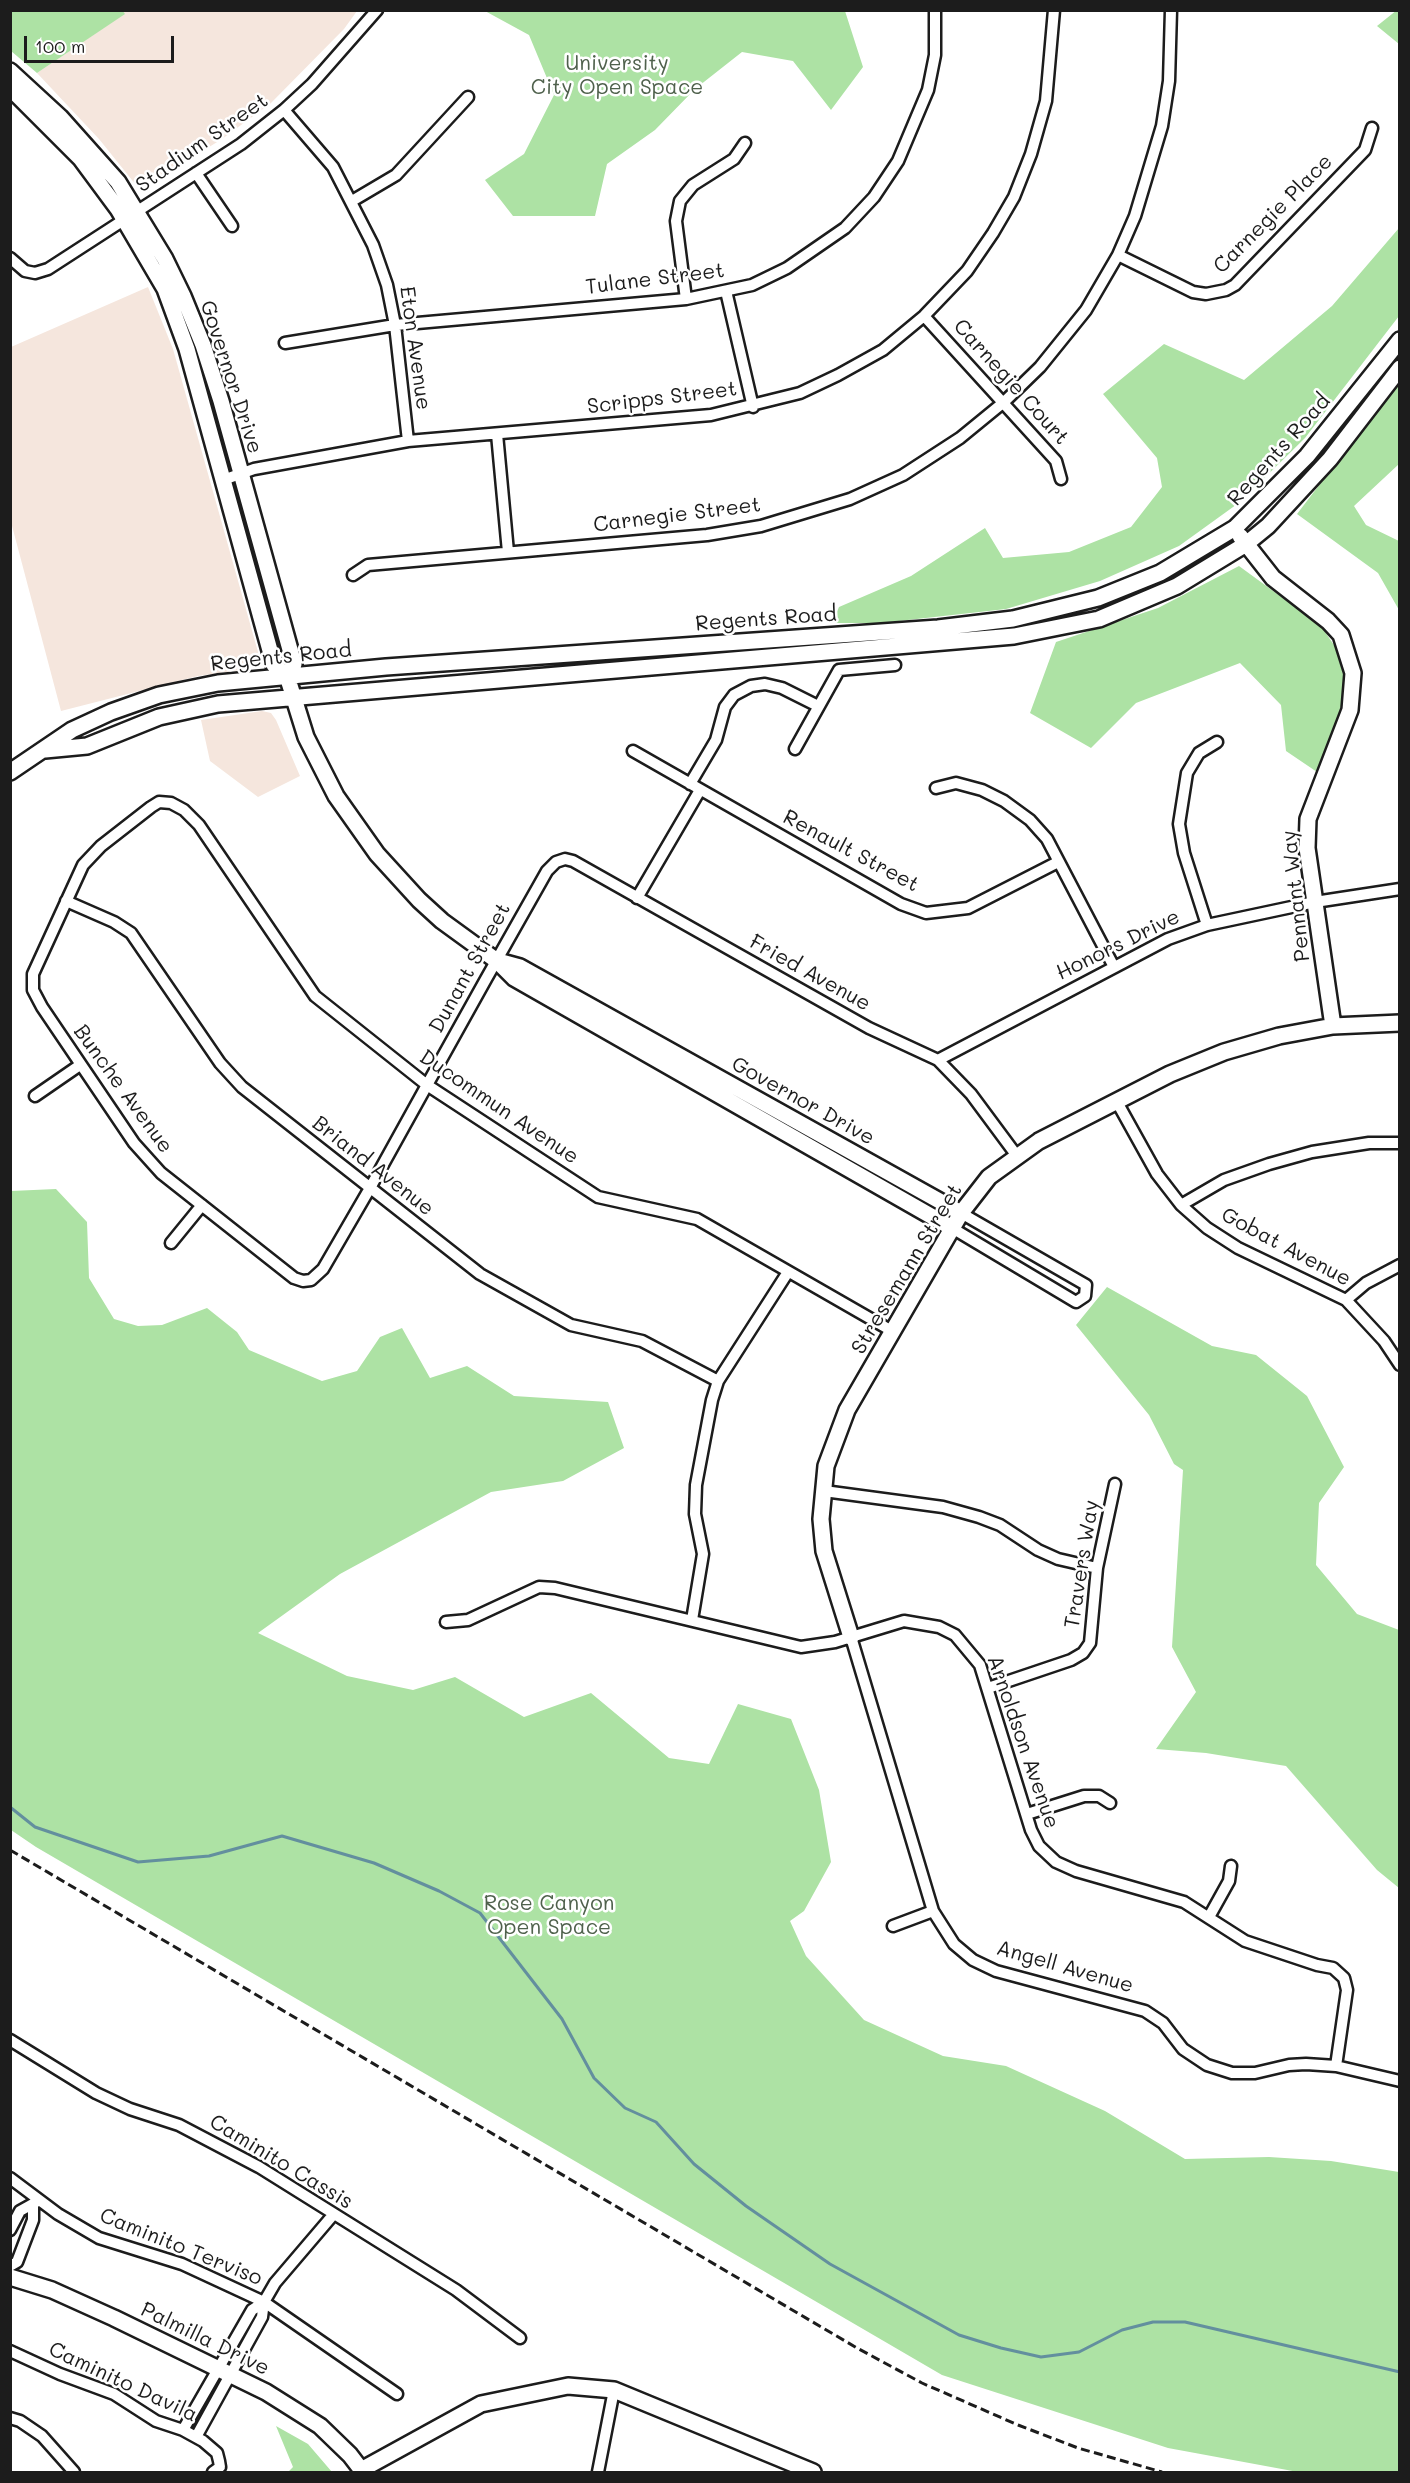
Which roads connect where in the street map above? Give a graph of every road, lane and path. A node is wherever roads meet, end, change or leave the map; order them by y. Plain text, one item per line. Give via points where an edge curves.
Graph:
1 (376, 10) edge
2 (935, 10) edge
3 (1054, 10) edge
4 (1171, 10) edge
5 (10, 71) edge
6 (10, 88) edge
7 (468, 97) dead end
8 (284, 110) junction
9 (1372, 128) dead end
10 (745, 143) dead end
11 (196, 173) junction
12 (352, 201) junction
13 (131, 216) junction
14 (232, 226) dead end
15 (1118, 255) junction
16 (10, 258) edge
17 (726, 291) junction
18 (686, 299) junction
19 (924, 316) junction
20 (395, 325) junction
21 (1400, 340) edge
22 (285, 343) dead end
23 (1400, 368) edge
24 (1004, 402) junction
25 (753, 406) junction
26 (497, 434) junction
27 (408, 441) junction
28 (241, 474) junction
29 (1061, 479) dead end
30 (224, 480) junction
31 (1235, 528) junction
32 (1246, 544) junction
33 (507, 552) junction
34 (353, 575) dead end
35 (895, 665) dead end
36 (287, 676) junction
37 (292, 696) junction
38 (818, 706) junction
39 (1217, 741) dead end
40 (795, 749) dead end
41 (45, 750) junction
42 (633, 751) dead end
43 (10, 772) edge
44 (695, 787) junction
45 (936, 788) dead end
46 (556, 862) joint
47 (1058, 862) junction
48 (1400, 889) edge
49 (637, 898) junction
50 (66, 901) junction
51 (1315, 902) junction
52 (1207, 925) junction
53 (496, 961) junction
54 (1114, 967) junction
55 (1400, 1023) edge
56 (1333, 1026) junction
57 (938, 1060) junction
58 (80, 1065) junction
59 (427, 1085) junction
60 (35, 1096) dead end
61 (1117, 1102) junction
62 (1400, 1143) edge
63 (1017, 1156) junction
64 (370, 1188) junction
65 (1181, 1205) junction
66 (202, 1206) junction
67 (962, 1213) junction
68 (952, 1228) junction
69 (171, 1243) dead end
70 (1400, 1264) edge
71 (788, 1272) junction
72 (311, 1280) joint
73 (1346, 1300) junction
74 (892, 1331) junction
75 (1400, 1365) edge
76 (718, 1381) junction
77 (1115, 1484) dead end
78 (824, 1491) junction
79 (1097, 1568) junction
80 (692, 1620) junction
81 (446, 1622) dead end
82 (851, 1637) junction
83 (988, 1688) junction
84 (1110, 1803) dead end
85 (1027, 1814) junction
86 (1231, 1866) dead end
87 (933, 1911) junction
88 (1209, 1917) junction
89 (893, 1926) dead end
90 (10, 2040) edge
91 (1336, 2066) junction
92 (1400, 2081) edge
93 (10, 2178) edge
94 (36, 2203) junction
95 (333, 2215) junction
96 (10, 2230) edge
97 (15, 2250) edge
98 (10, 2266) edge
99 (10, 2277) edge
100 (264, 2302) junction
101 (520, 2338) dead end
102 (10, 2351) edge
103 (224, 2373) junction
104 (614, 2390) junction
105 (397, 2394) dead end
106 (10, 2418) edge
107 (183, 2430) junction
108 (196, 2437) junction
109 (362, 2471) edge
110 (74, 2472) edge
111 (213, 2472) edge
112 (598, 2472) edge
113 (813, 2472) edge

1 - 8 street, Stadium Street via 356,37
2 - 17 street, Tulane Street via 935,55 928,90 898,161 874,197 845,228 788,268 752,285
3 - 19 street, Scripps Street via 1046,102 1014,197 967,271
4 - 15 street, Carnegie Street via 1169,81 1162,126 1135,216
5 - 13 street, Governor Drive via 80,138 118,182
6 - 13 street, Governor Drive
7 - 12 street via 396,175
8 - 11 street, Stadium Street
8 - 12 street, Eton Avenue via 333,167
9 - 15 street, Carnegie Place via 1365,150 1226,290 1193,292
10 - 18 street via 734,159 693,185 681,201 676,221
11 - 13 street, Stadium Street
11 - 14 street
12 - 20 street, Eton Avenue via 387,285
13 - 16 street, Stadium Street via 48,269 25,271
13 - 28 street, Governor Drive via 165,259 203,345
13 - 30 street, Governor Drive via 175,315
15 - 24 street, Carnegie Street via 1086,310 1040,367
17 - 18 street, Tulane Street
17 - 25 street
18 - 20 street, Tulane Street
19 - 24 street, Carnegie Court
19 - 25 street, Scripps Street via 883,350 838,375 800,393
20 - 22 street, Tulane Street
20 - 27 street, Eton Avenue
21 - 31 street, Regents Road via 1307,456
23 - 32 street, Regents Road via 1330,459 1289,505
24 - 29 street, Carnegie Court via 1056,461
24 - 33 street, Carnegie Street via 960,438 903,475 805,515 707,535
25 - 26 street, Scripps Street via 711,415
26 - 27 street, Scripps Street
26 - 33 street
27 - 28 street, Scripps Street
28 - 30 street, Scripps Street
28 - 36 street, Governor Drive via 294,664
30 - 36 street, Governor Drive via 272,659
31 - 32 street, Pennant Way
31 - 36 street, Regents Road via 1191,557 1126,588 1064,608 988,623
32 - 37 street, Regents Road via 1178,586 1129,609 1032,634
32 - 51 street, Pennant Way via 1273,578 1341,635 1353,673 1350,710 1308,819 1307,848
33 - 34 street, Carnegie Street via 369,565
35 - 38 street via 839,670
36 - 37 street, Governor Drive
36 - 41 street, Regents Road via 218,683 159,695 72,730
37 - 41 street, Regents Road via 194,708 87,746
37 - 53 street, Governor Drive via 325,776 377,854 434,914
38 - 40 street
38 - 44 street via 765,684 734,695 724,707 716,740
39 - 52 street via 1199,753 1187,773 1179,824
41 - 43 street, Regents Road
42 - 44 street, Renault Street
44 - 47 street, Renault Street via 901,904 926,912 968,908
44 - 49 street
45 - 47 street via 956,783 1004,801 1047,839
46 - 49 street, Fried Avenue via 573,861
46 - 53 street, Dunant Street via 547,871
47 - 54 street
48 - 51 street, Honors Drive
49 - 57 street, Fried Avenue via 869,1028
50 - 58 street, Bunche Avenue via 33,974 33,990
50 - 59 street, Ducommun Avenue via 83,865 101,846 159,802 171,803 200,825 315,996
50 - 64 street, Briand Avenue via 131,933 220,1063 242,1087
51 - 52 street, Honors Drive
51 - 56 street, Pennant Way
52 - 54 street, Honors Drive via 1168,939
53 - 59 street, Dunant Street
53 - 67 street, Governor Drive via 520,966
53 - 68 street, Governor Drive via 513,978
54 - 57 street, Honors Drive
55 - 56 street, Stresemann Street
56 - 61 street, Stresemann Street via 1224,1052
57 - 63 street, Fried Avenue via 971,1094
58 - 60 street
58 - 66 street, Bunche Avenue via 134,1143 161,1173
59 - 64 street, Dunant Street
59 - 71 street, Ducommun Avenue via 598,1197 697,1219
61 - 63 street, Stresemann Street
61 - 65 street, Gobat Avenue via 1157,1174
62 - 65 street via 1369,1143 1312,1152 1269,1164 1224,1180
63 - 67 street, Stresemann Street via 989,1177
64 - 72 street, Dunant Street via 323,1269
64 - 76 street, Briand Avenue via 480,1274 543,1312 571,1325 642,1341
65 - 73 street, Gobat Avenue via 1238,1248
66 - 69 street
66 - 72 street, Bunche Avenue via 294,1278
67 - 68 street, Stresemann Street
67 - 68 street, Governor Drive via 1086,1285 1085,1296 1076,1302
68 - 74 street, Stresemann Street
70 - 73 street via 1366,1283
71 - 74 street, Ducommun Avenue
71 - 76 street
73 - 75 street, Gobat Avenue via 1384,1341
74 - 78 street, Stresemann Street via 839,1428 826,1466
76 - 80 street via 696,1485 695,1514 703,1554
77 - 79 street, Travers Way
78 - 79 street via 943,1507 979,1517 1000,1525 1038,1550
78 - 82 street, Stresemann Street via 824,1551
79 - 83 street, Travers Way via 1093,1629 1083,1653
80 - 81 street, Arnoldson Avenue via 539,1587 468,1620
80 - 82 street, Arnoldson Avenue via 801,1647
82 - 83 street, Arnoldson Avenue via 904,1621 939,1627 955,1635 967,1648 980,1665
82 - 87 street, Angell Avenue
83 - 85 street, Arnoldson Avenue
84 - 85 street via 1099,1796 1084,1796
85 - 88 street, Arnoldson Avenue via 1039,1846 1056,1862 1184,1902
86 - 88 street via 1229,1881
87 - 89 street
87 - 91 street, Angell Avenue via 954,1944 974,1960 996,1971 1145,2011 1163,2023 1183,2049 1207,2065 1232,2073 1255,2073 1289,2065
88 - 91 street, Arnoldson Avenue via 1245,1941 1333,1968 1344,1978 1347,1990
90 - 95 street, Caminito Cassis via 96,2094 179,2125 259,2167
91 - 92 street, Angell Avenue
93 - 94 street, Caminito Terviso
94 - 96 street via 20,2211
94 - 97 street via 33,2220
94 - 100 street, Caminito Terviso via 99,2238 182,2264
95 - 100 street via 274,2283
95 - 101 street, Caminito Cassis via 456,2290
97 - 98 street via 16,2262
99 - 103 street, Palmilla Drive via 52,2290
100 - 103 street via 262,2317
100 - 105 street, Caminito Terviso
102 - 107 street, Caminito Davila via 114,2394 156,2421
103 - 107 street
103 - 108 street
103 - 109 street, Palmilla Drive via 296,2409 320,2426
104 - 109 street via 568,2386 481,2404
104 - 112 street
104 - 113 street
106 - 110 street via 42,2436
107 - 108 street, Caminito Davila
108 - 111 street, Caminito Davila via 217,2453 220,2467

